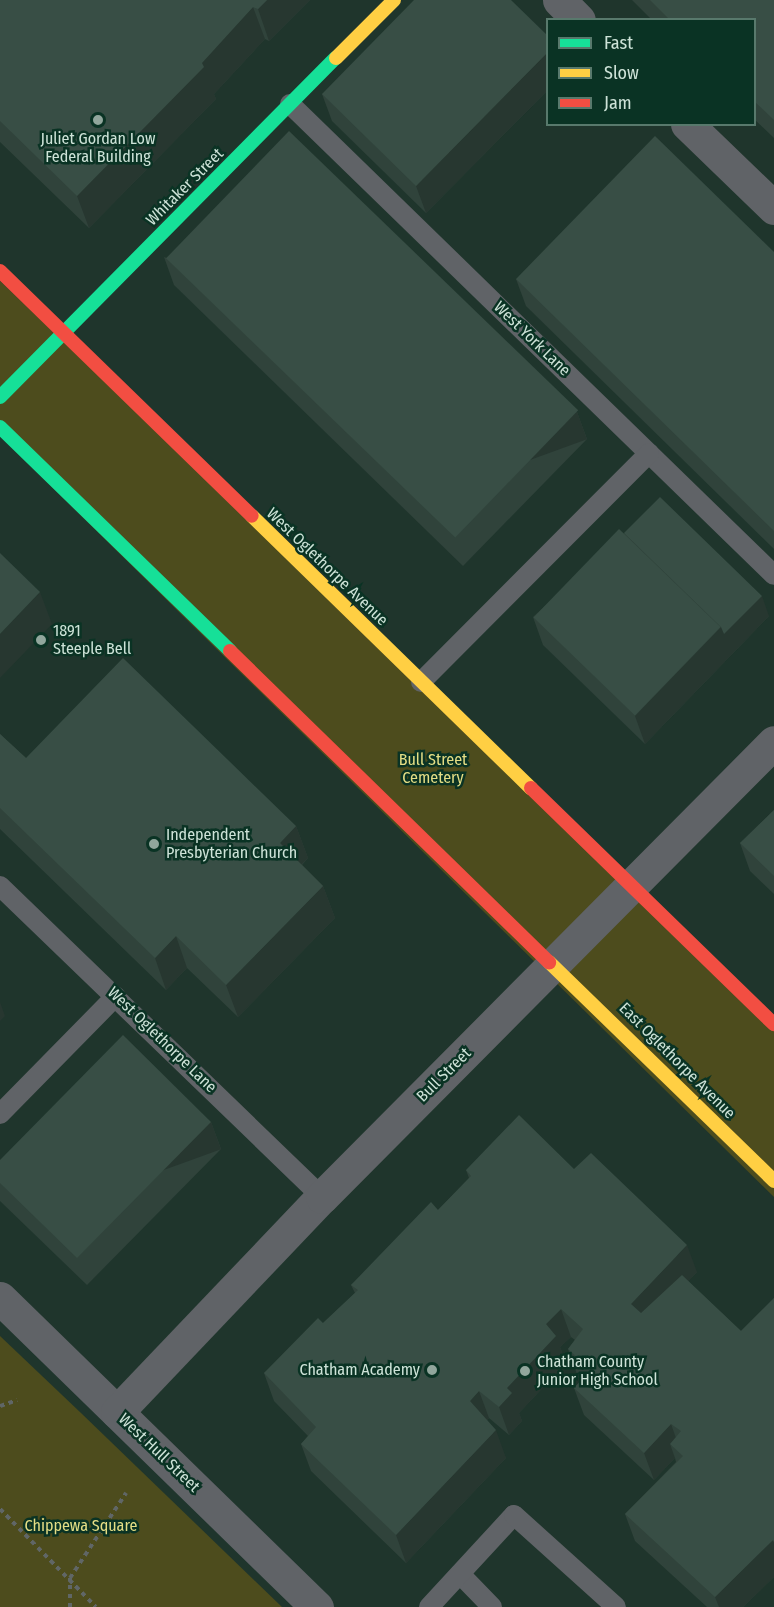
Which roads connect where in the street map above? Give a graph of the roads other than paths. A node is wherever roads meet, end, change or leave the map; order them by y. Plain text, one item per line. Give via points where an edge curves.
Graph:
1 (394, 0) edge
2 (559, 0) edge
3 (577, 18) edge
4 (291, 104) junction
5 (689, 126) edge
6 (774, 208) edge
7 (0, 271) edge
8 (63, 333) junction
9 (0, 397) edge
10 (0, 427) edge
11 (649, 453) junction
12 (774, 575) edge
13 (421, 682) junction
14 (774, 742) edge
15 (0, 886) edge
16 (632, 887) junction
17 (555, 965) junction
18 (116, 996) junction
19 (774, 1024) edge
20 (0, 1114) edge
21 (774, 1181) edge
22 (322, 1197) junction
23 (0, 1298) edge
24 (117, 1412) junction
25 (460, 1574) junction
26 (317, 1607) edge
27 (429, 1607) edge
28 (492, 1607) edge
29 (616, 1607) edge

1 - 4 main road, Whitaker Street
2 - 3 street
4 - 8 main road, Whitaker Street
4 - 11 lane, West York Lane
5 - 6 street
7 - 8 main road, West Oglethorpe Avenue
8 - 9 main road, Whitaker Street
8 - 13 main road, West Oglethorpe Avenue
10 - 17 main road
11 - 12 lane, West York Lane
11 - 13 lane
13 - 16 main road, West Oglethorpe Avenue
14 - 16 street, Bull Street
15 - 18 lane, West Oglethorpe Lane
16 - 17 street, Bull Street
16 - 19 main road
17 - 21 main road, East Oglethorpe Avenue
17 - 22 street, Bull Street
18 - 20 lane
18 - 22 lane, West Oglethorpe Lane
22 - 24 street, Bull Street
23 - 24 street, West Hull Street
24 - 26 street, West Hull Street
25 - 27 lane
25 - 28 lane
25 - 29 lane via 514,1515

